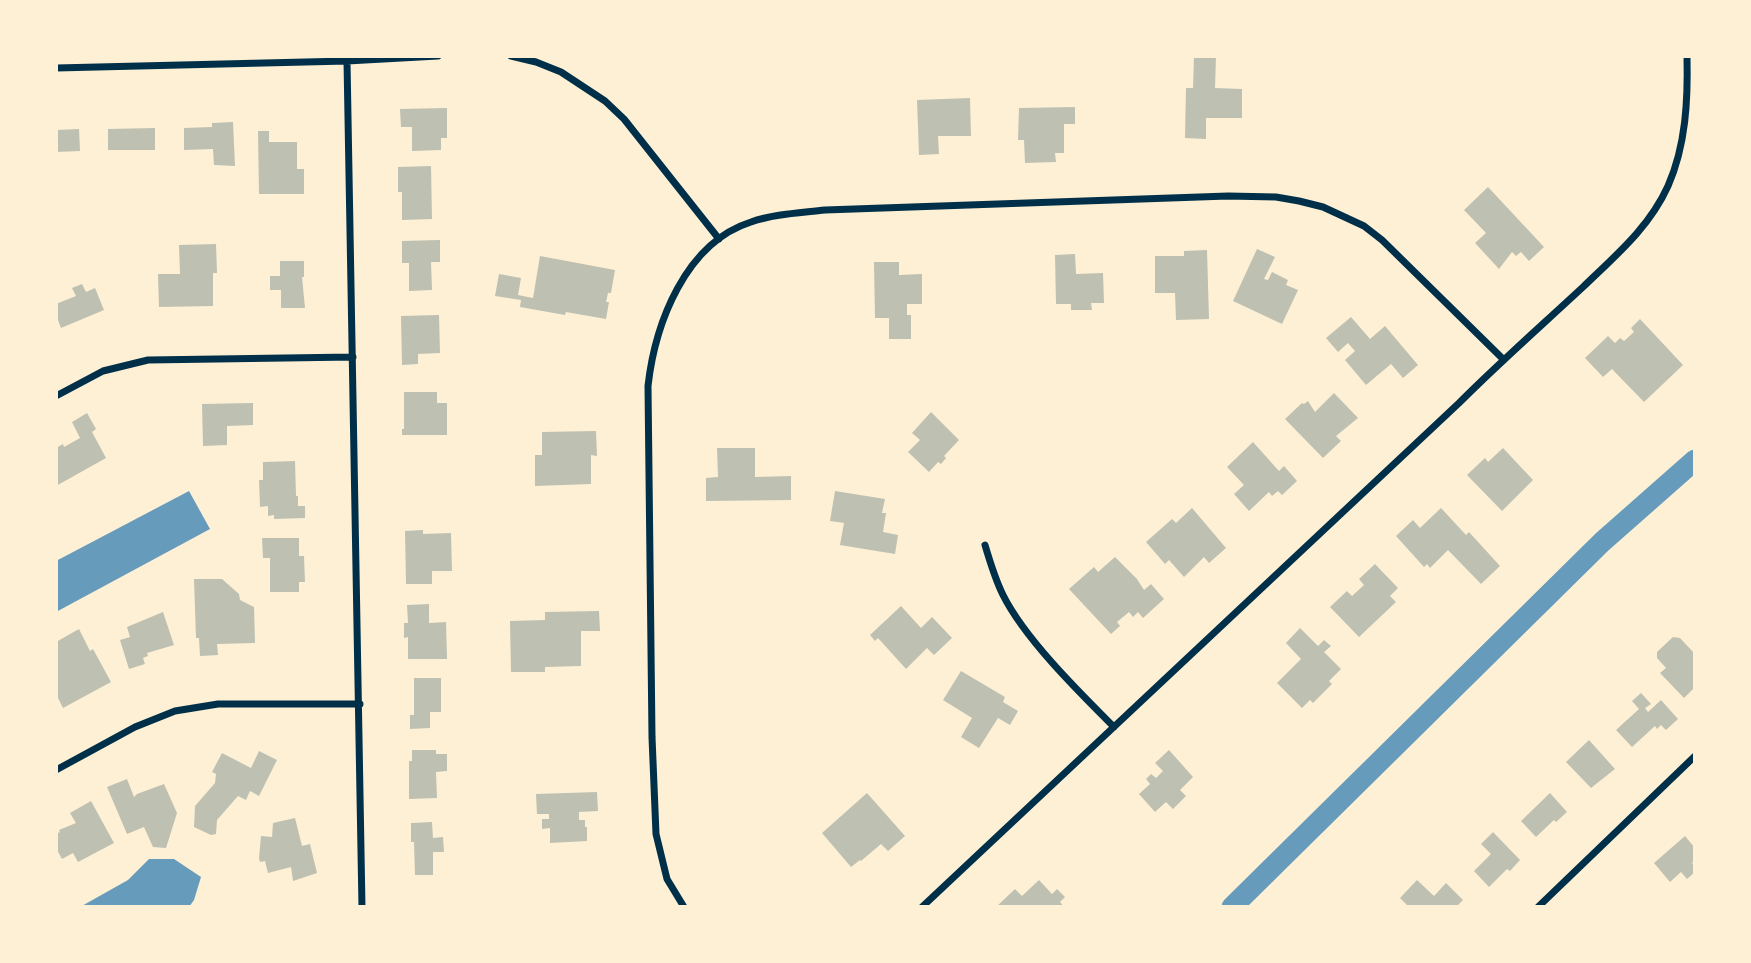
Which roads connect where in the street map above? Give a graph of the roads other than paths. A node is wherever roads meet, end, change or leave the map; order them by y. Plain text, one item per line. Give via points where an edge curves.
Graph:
1 (438, 56) edge
2 (510, 56) edge
3 (1687, 56) edge
4 (267, 59) edge
5 (347, 61) junction
6 (56, 68) edge
7 (719, 239) junction
8 (353, 357) junction
9 (1503, 359) junction
10 (56, 396) edge
11 (985, 545) dead end
12 (360, 704) junction
13 (1114, 727) junction
14 (1695, 756) edge
15 (56, 770) edge
16 (362, 907) edge
17 (684, 907) edge
18 (922, 907) edge
19 (1538, 907) edge

1 - 5 street
2 - 7 street via 561,72 605,101
3 - 9 street via 1682,144 1657,207 1628,244
4 - 5 street
4 - 6 street
5 - 8 street
7 - 9 street via 748,223 825,210 1276,197 1344,215 1382,240
7 - 17 street via 688,274 665,315 648,386 656,834 667,879
8 - 10 street via 148,360 103,371
8 - 12 street
9 - 13 street
11 - 13 street via 1014,614
12 - 15 street via 218,704 175,711
12 - 16 street
13 - 18 street
14 - 19 street

